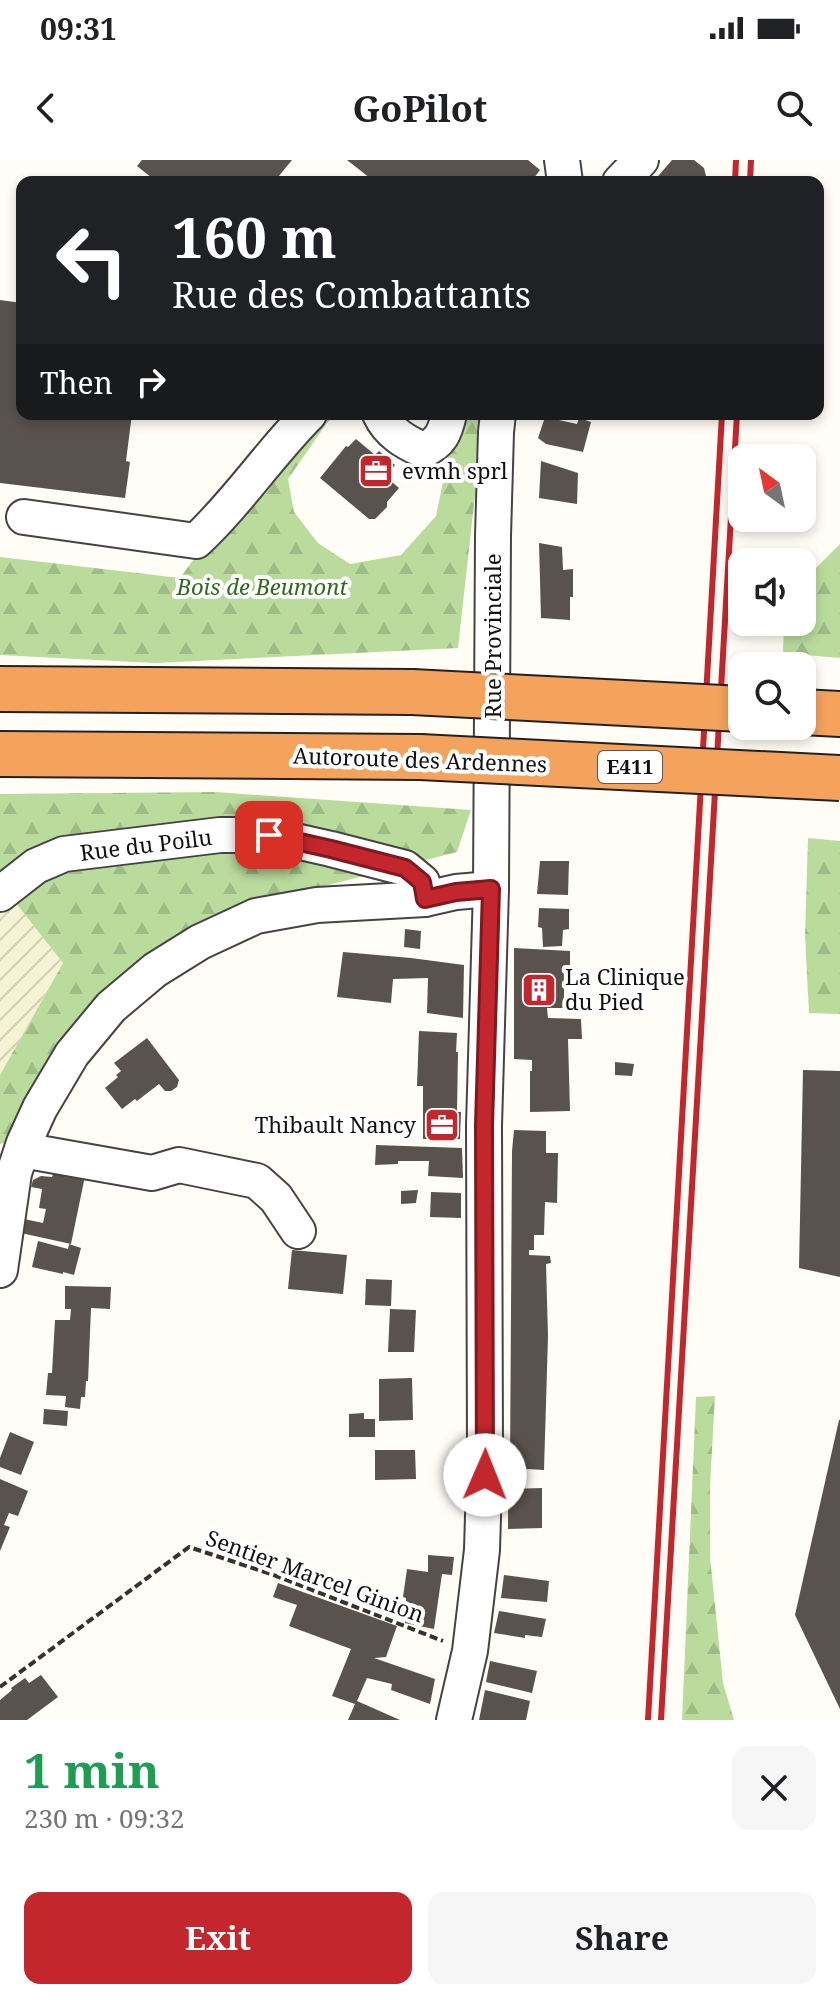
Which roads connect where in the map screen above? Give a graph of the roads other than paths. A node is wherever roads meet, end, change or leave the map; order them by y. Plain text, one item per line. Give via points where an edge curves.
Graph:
1 (641, 160) edge
2 (626, 176) edge
3 (303, 420) edge
4 (383, 420) edge
5 (447, 420) edge
6 (497, 420) edge
7 (24, 517) dead end
8 (0, 689) edge
9 (728, 708) edge
10 (816, 713) edge
11 (840, 714) edge
12 (0, 754) edge
13 (840, 778) edge
14 (491, 889) junction
15 (0, 894) edge
16 (425, 899) junction
17 (12, 1165) edge
18 (298, 1231) dead end
19 (0, 1270) edge
20 (454, 1720) edge

1 - 2 street
3 - 7 street via 196,541
4 - 5 street via 394,434 423,450 442,436
6 - 14 street, Rue Provinciale
8 - 9 highway, bridge via 412,692
10 - 11 highway
12 - 13 highway, Autoroute des Ardennes / E411, bridge via 420,757
14 - 16 street
14 - 20 street, Rue Provinciale via 482,1550 470,1651
15 - 16 street, Rue du Poilu via 36,866 64,854 220,835 269,835 405,868 422,882
16 - 17 street via 317,905 256,916 155,970 111,1007 72,1054
17 - 18 street via 152,1173 179,1165 257,1181
17 - 19 street

